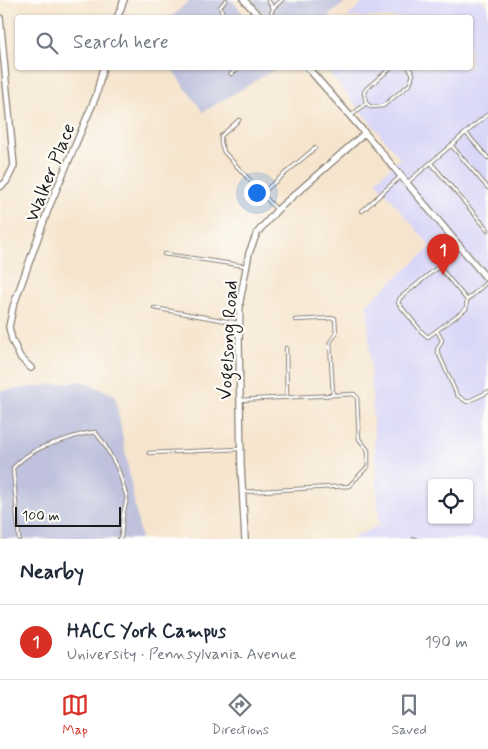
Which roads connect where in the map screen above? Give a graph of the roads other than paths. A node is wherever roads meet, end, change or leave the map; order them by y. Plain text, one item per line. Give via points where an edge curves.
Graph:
1 (124, 0) edge
2 (226, 0) edge
3 (244, 0) edge
4 (268, 0) edge
5 (282, 0) edge
6 (273, 8) junction
7 (118, 15) edge
8 (224, 15) edge
9 (258, 15) edge
10 (271, 15) edge
11 (0, 18) edge
12 (1, 27) edge
13 (102, 70) edge
14 (236, 70) edge
15 (310, 70) edge
16 (388, 70) edge
17 (410, 70) edge
18 (231, 74) dead end
19 (366, 103) junction
20 (488, 114) edge
21 (351, 116) junction
22 (239, 120) dead end
23 (365, 132) junction
24 (466, 133) junction
25 (451, 145) junction
26 (315, 148) dead end
27 (488, 158) edge
28 (431, 162) junction
29 (401, 176) junction
30 (407, 183) junction
31 (0, 187) edge
32 (488, 188) edge
33 (262, 193) junction
34 (277, 210) junction
35 (362, 211) dead end
36 (488, 230) edge
37 (164, 254) dead end
38 (246, 266) junction
39 (488, 281) edge
40 (467, 300) junction
41 (154, 308) dead end
42 (295, 320) dead end
43 (239, 323) junction
44 (437, 331) junction
45 (286, 348) dead end
46 (31, 368) dead end
47 (488, 392) edge
48 (333, 395) junction
49 (287, 398) junction
50 (239, 400) junction
51 (240, 449) junction
52 (149, 453) dead end
53 (242, 492) junction
54 (19, 539) edge
55 (119, 539) edge
56 (245, 539) edge

1 - 7 street
2 - 8 lane via 220,7
3 - 9 street
4 - 6 lane
5 - 6 lane
6 - 10 lane
11 - 12 street
12 - 31 street via 14,166
13 - 46 street, Walker Place via 96,96 49,207 13,307 9,327 12,340 20,357
14 - 18 lane
15 - 21 street
16 - 19 lane via 366,88
17 - 19 lane via 413,74 410,84 383,106 371,107
19 - 21 lane
20 - 24 lane
21 - 23 street
22 - 33 lane via 221,136 221,143 224,152
23 - 29 street
23 - 34 street, Vogelsong Road
24 - 25 lane
24 - 27 lane
25 - 28 lane
25 - 32 lane
26 - 33 lane
28 - 30 lane
28 - 36 lane
29 - 30 street
29 - 35 lane
30 - 39 street
33 - 34 lane
34 - 38 street, Vogelsong Road via 256,233
37 - 38 lane
38 - 43 street, Vogelsong Road
39 - 40 lane
40 - 44 lane via 466,309
40 - 44 lane via 437,268 400,298 398,303 422,332 428,337
41 - 43 lane
42 - 48 lane via 335,318 336,334 330,342
43 - 50 street, Vogelsong Road
44 - 47 lane via 442,340 436,350 457,395 467,402
45 - 49 lane
48 - 49 lane
48 - 53 lane via 354,394 357,397 359,439 368,450 368,466 349,486
49 - 50 lane
50 - 51 street, Vogelsong Road
51 - 52 lane
51 - 53 street, Vogelsong Road
53 - 56 street, Vogelsong Road
54 - 55 lane via 13,468 42,446 95,432 118,469 127,498

